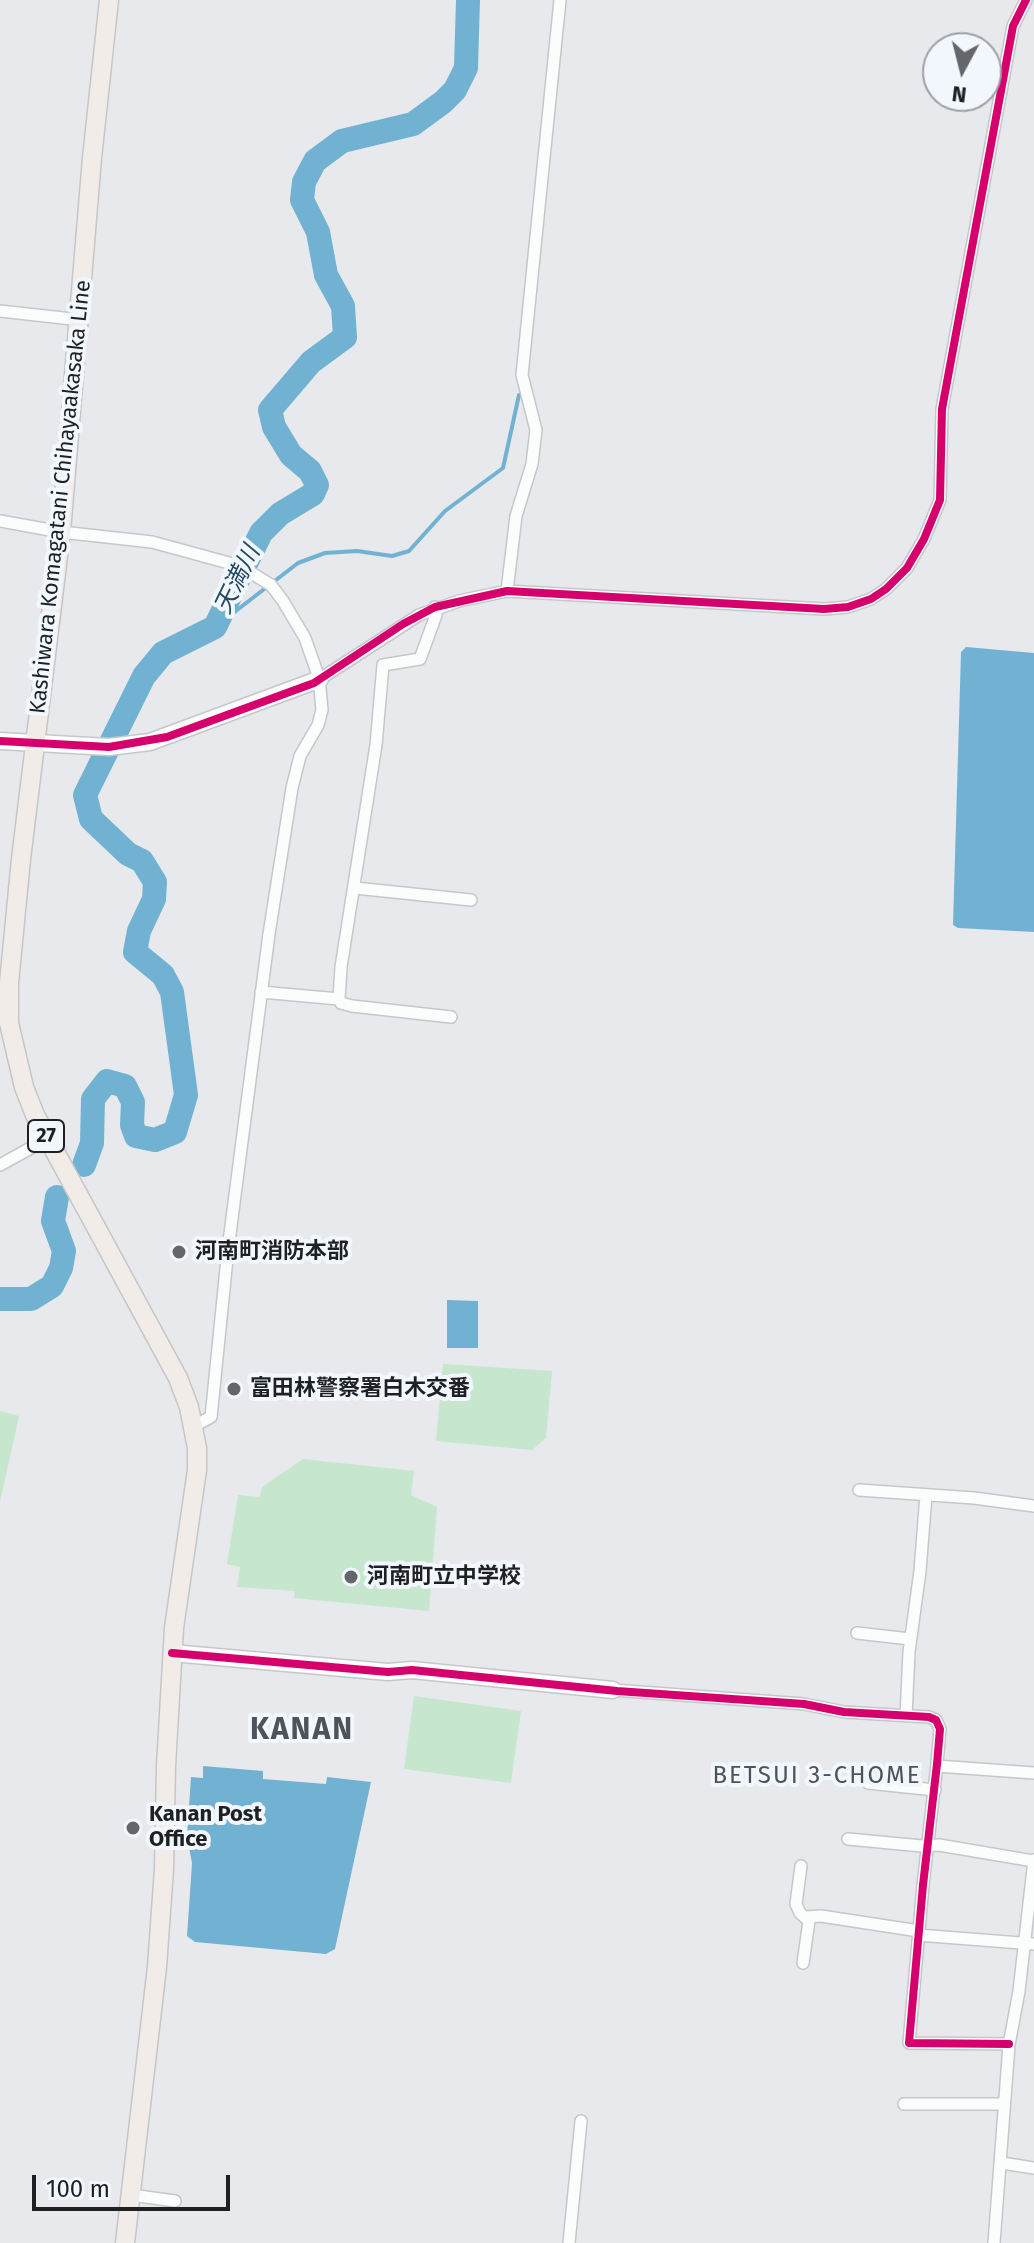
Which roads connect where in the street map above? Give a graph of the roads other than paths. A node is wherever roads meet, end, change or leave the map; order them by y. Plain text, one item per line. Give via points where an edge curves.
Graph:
1 (109, 0) edge
2 (560, 0) edge
3 (1026, 0) edge
4 (0, 311) edge
5 (81, 320) junction
6 (0, 521) edge
7 (61, 532) junction
8 (507, 591) junction
9 (435, 607) junction
10 (320, 679) junction
11 (0, 741) edge
12 (37, 743) junction
13 (355, 888) junction
14 (471, 900) dead end
15 (5, 972) edge
16 (261, 992) junction
17 (339, 999) junction
18 (451, 1017) dead end
19 (47, 1139) junction
20 (0, 1165) edge
21 (194, 1426) junction
22 (859, 1490) dead end
23 (926, 1495) junction
24 (1034, 1506) edge
25 (857, 1633) dead end
26 (910, 1639) junction
27 (172, 1653) junction
28 (613, 1690) joint
29 (906, 1716) junction
30 (937, 1766) junction
31 (1034, 1773) edge
32 (868, 1783) dead end
33 (935, 1790) junction
34 (848, 1839) dead end
35 (928, 1846) junction
36 (1034, 1860) edge
37 (801, 1866) dead end
38 (806, 1917) junction
39 (918, 1933) junction
40 (1028, 1943) edge
41 (803, 1963) dead end
42 (1009, 2044) junction
43 (904, 2104) dead end
44 (1004, 2104) junction
45 (581, 2121) dead end
46 (1002, 2163) junction
47 (1034, 2168) edge
48 (131, 2195) junction
49 (175, 2201) dead end
50 (125, 2243) edge
51 (569, 2243) edge
52 (994, 2243) edge

1 - 5 main road, Kashiwara Komagatani Chihayaakasaka Line / 27
2 - 8 street via 522,375 536,430 516,516
3 - 8 street via 1013,26 942,409 940,500 907,568 871,599 838,609
4 - 5 street
5 - 7 main road, Kashiwara Komagatani Chihayaakasaka Line / 27
6 - 7 street
7 - 10 street via 152,542 259,576 296,622
7 - 12 main road, Kashiwara Komagatani Chihayaakasaka Line / 27
8 - 9 street
9 - 10 street
9 - 13 street via 420,659 383,665
10 - 12 street via 150,742 109,747
10 - 16 street via 322,710 300,756 292,788
11 - 12 street
12 - 15 main road, Kashiwara Komagatani Chihayaakasaka Line / 27
13 - 14 street
13 - 17 street
15 - 19 main road, Kashiwara Komagatani Chihayaakasaka Line / 27 via 15,1056
16 - 17 street
16 - 21 street via 211,1417
17 - 18 street via 352,1006
19 - 20 street
19 - 21 main road, Kashiwara Komagatani Chihayaakasaka Line / 27 via 169,1359
21 - 27 main road, Kashiwara Komagatani Chihayaakasaka Line / 27 via 197,1470
22 - 23 street
23 - 24 street
23 - 26 street
25 - 26 street
26 - 29 street
27 - 28 street
27 - 48 main road, Kashiwara Komagatani Chihayaakasaka Line / 27 via 157,1967
28 - 29 street
29 - 30 street via 936,1720
30 - 31 street
30 - 33 street
32 - 33 street
33 - 35 street
34 - 35 street
35 - 36 street
35 - 39 street
36 - 40 street
37 - 38 street via 796,1904
38 - 39 street
38 - 41 street
39 - 40 street
39 - 42 street via 909,2043
40 - 42 street
42 - 44 street
43 - 44 street
44 - 46 street
45 - 51 street
46 - 47 street
46 - 52 street
48 - 49 street
48 - 50 main road, Kashiwara Komagatani Chihayaakasaka Line / 27

